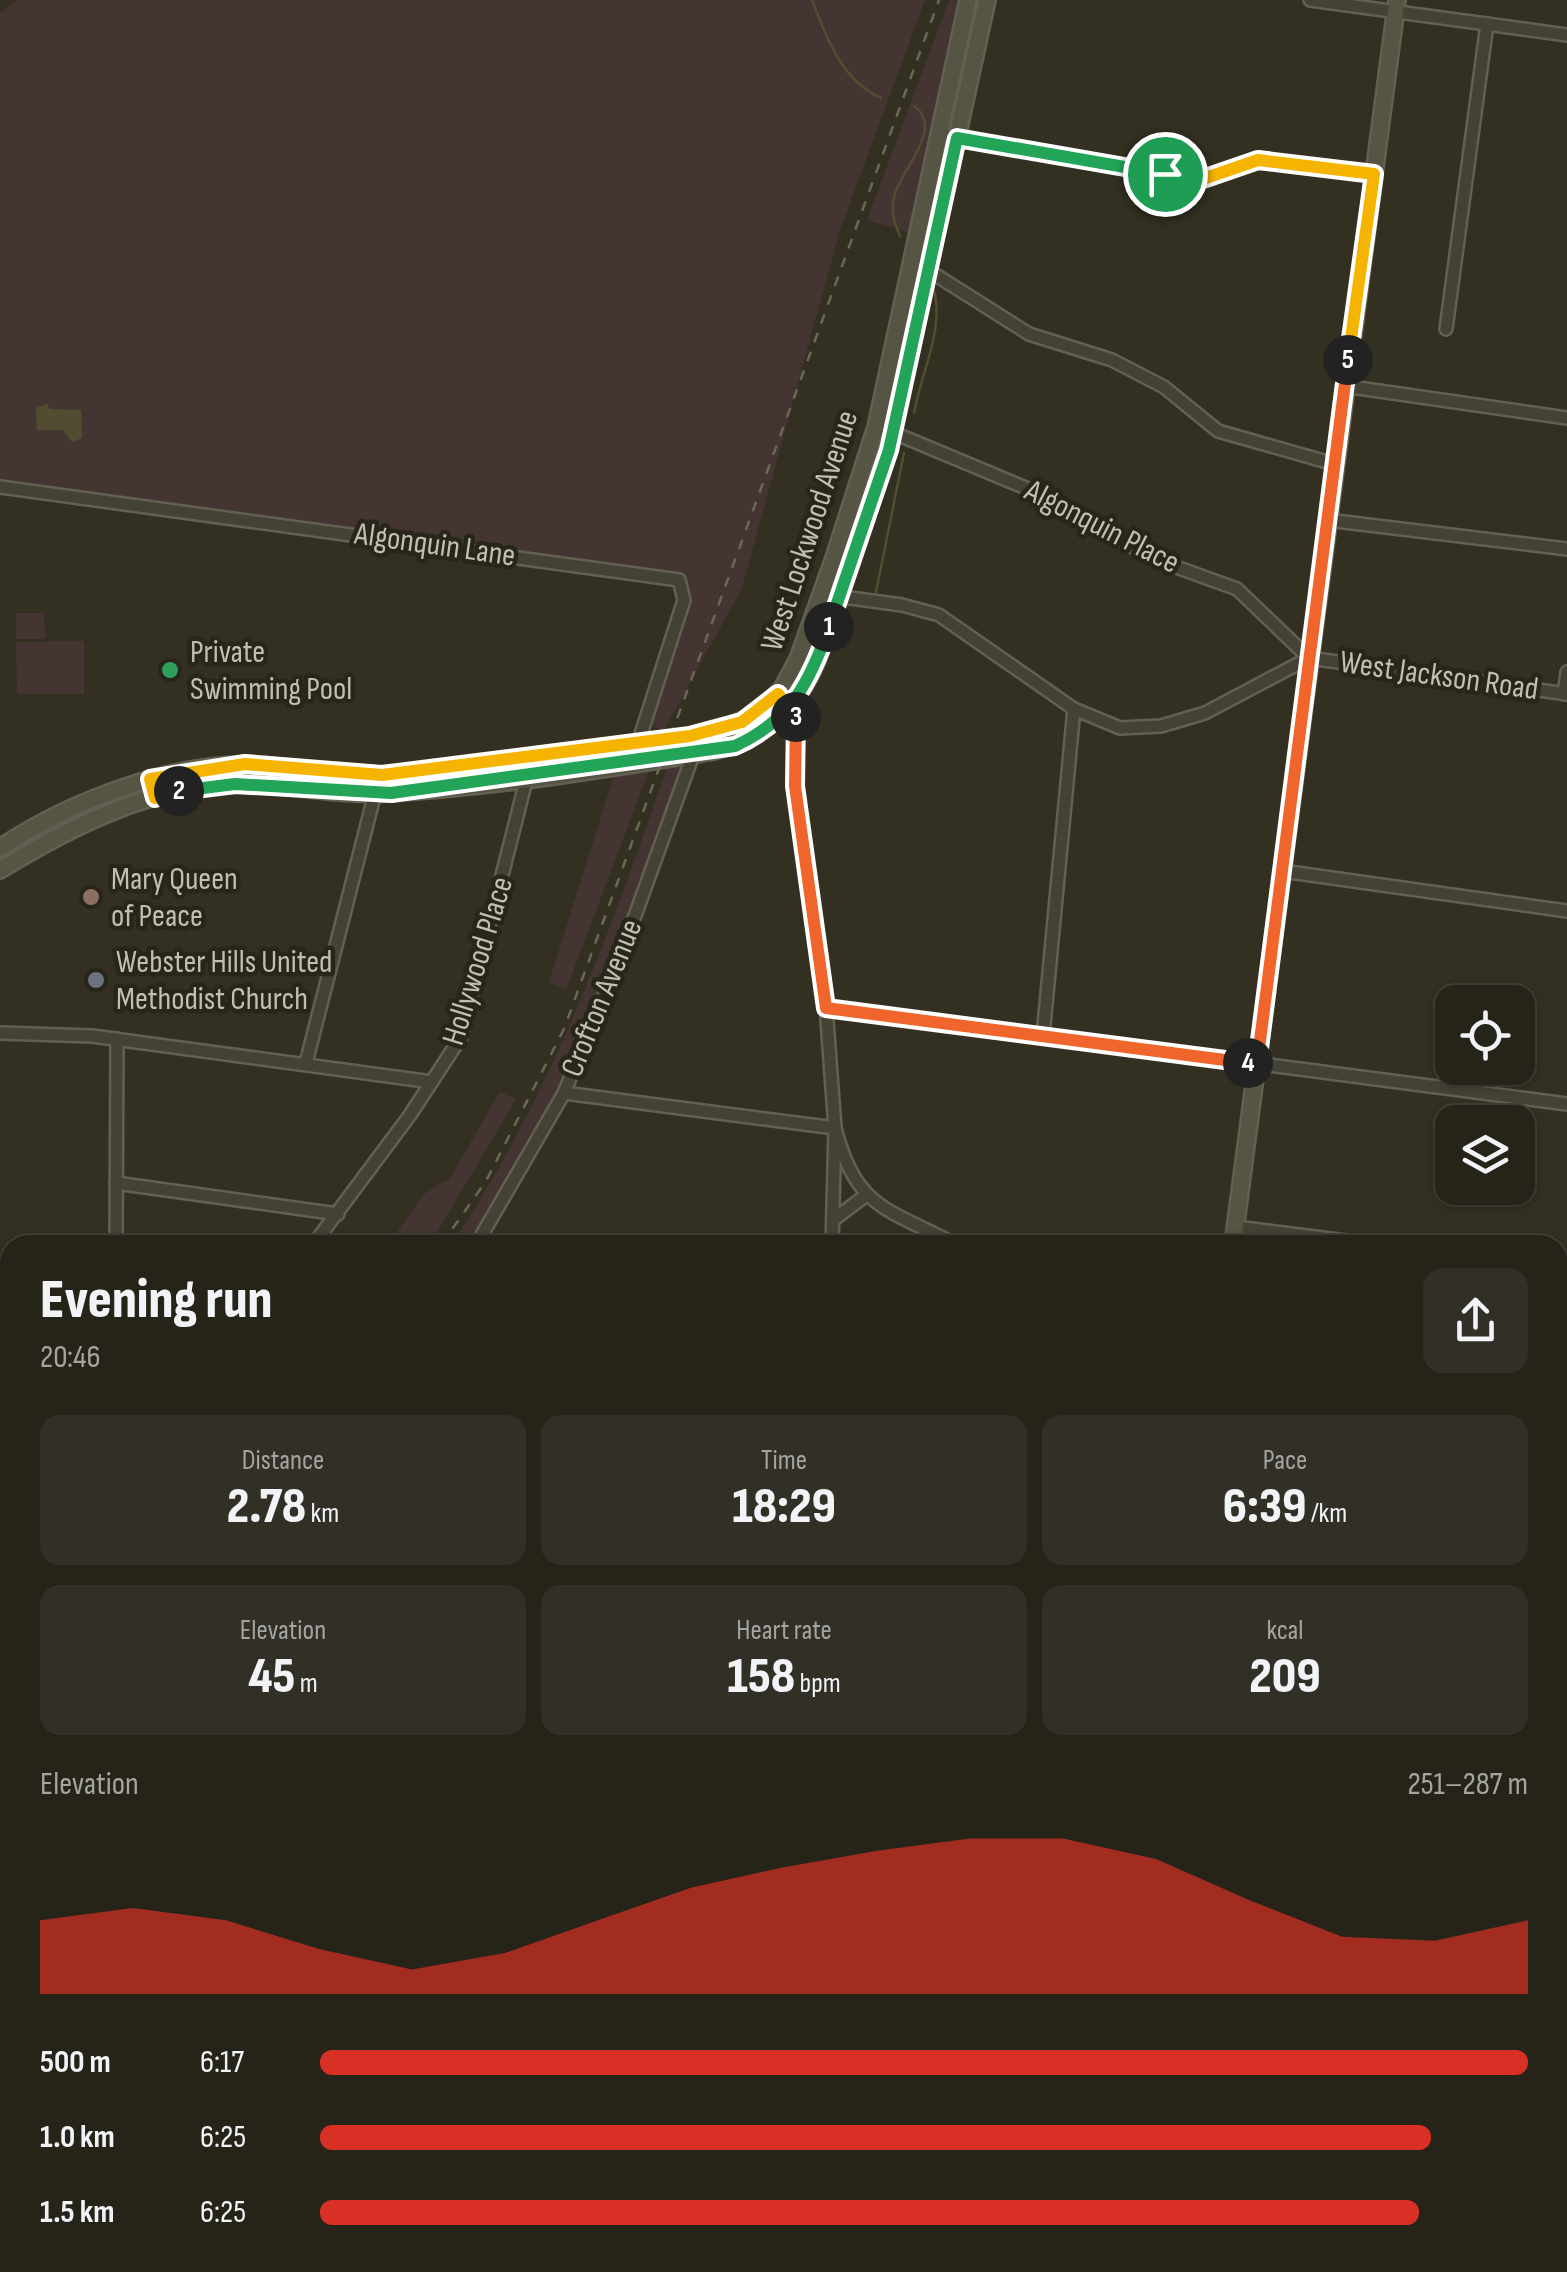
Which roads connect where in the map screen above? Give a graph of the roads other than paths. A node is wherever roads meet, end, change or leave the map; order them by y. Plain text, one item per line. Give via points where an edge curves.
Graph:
1 (968, 0) edge
2 (987, 0) edge
3 (1310, 0) edge
4 (1396, 6) edge
5 (1487, 24) junction
6 (1567, 35) edge
7 (939, 134) junction
8 (957, 138) junction
9 (1374, 174) junction
10 (912, 260) junction
11 (928, 270) junction
12 (1446, 329) dead end
13 (1344, 386) junction
14 (1567, 418) edge
15 (876, 427) junction
16 (894, 432) junction
17 (1334, 464) junction
18 (0, 487) edge
19 (1327, 520) junction
20 (1567, 549) edge
21 (821, 594) junction
22 (840, 597) junction
23 (1310, 658) junction
24 (1567, 672) edge
25 (778, 694) junction
26 (1566, 694) edge
27 (792, 707) junction
28 (1074, 709) junction
29 (690, 736) junction
30 (637, 743) junction
31 (693, 755) junction
32 (532, 757) junction
33 (632, 762) junction
34 (375, 775) junction
35 (528, 776) junction
36 (150, 779) junction
37 (374, 794) junction
38 (155, 798) junction
39 (63, 816) junction
40 (69, 833) junction
41 (0, 848) edge
42 (0, 870) edge
43 (1282, 871) junction
44 (1567, 912) edge
45 (826, 1008) junction
46 (0, 1033) edge
47 (1043, 1036) junction
48 (117, 1039) junction
49 (306, 1063) junction
50 (1257, 1064) junction
51 (432, 1082) junction
52 (564, 1093) junction
53 (1567, 1104) edge
54 (835, 1128) junction
55 (116, 1184) junction
56 (865, 1196) junction
57 (338, 1214) junction
58 (834, 1220) junction
59 (1236, 1227) junction
60 (116, 1235) edge
61 (322, 1235) edge
62 (482, 1235) edge
63 (833, 1235) edge
64 (938, 1235) edge
65 (1235, 1235) edge
66 (1300, 1235) edge

1 - 7 main road, West Lockwood Avenue
2 - 8 main road, West Lockwood Avenue
3 - 4 street
4 - 5 street
4 - 9 main road
5 - 6 street
5 - 12 street
7 - 8 street
7 - 10 main road, West Lockwood Avenue
8 - 9 street via 1200,180 1258,160
8 - 11 main road, West Lockwood Avenue
9 - 13 main road
10 - 11 street
10 - 15 main road, West Lockwood Avenue
11 - 16 main road, West Lockwood Avenue
11 - 17 street via 1028,334 1112,360 1164,387 1218,431
13 - 14 street
13 - 17 main road
15 - 16 street, Algonquin Place
15 - 21 main road, West Lockwood Avenue
16 - 22 main road, West Lockwood Avenue
16 - 23 street, Algonquin Place via 1032,492 1154,559 1237,589
17 - 19 main road
18 - 30 street, Algonquin Lane via 674,578 682,583 684,600
19 - 20 street
19 - 23 main road
21 - 22 street, West Jackson Road
21 - 25 main road, West Lockwood Avenue
22 - 27 main road, West Lockwood Avenue
22 - 28 street, West Jackson Road via 939,615
23 - 26 street, West Jackson Road
23 - 28 street, West Jackson Road via 1205,713 1161,726 1120,728
23 - 43 main road
24 - 26 street
25 - 27 street
25 - 29 main road, West Lockwood Avenue via 742,722
27 - 31 main road, West Lockwood Avenue via 753,738
27 - 45 street via 795,786
28 - 47 street
29 - 30 main road, West Lockwood Avenue
29 - 31 street, Crofton Avenue
30 - 32 main road, West Lockwood Avenue
30 - 33 street, Algonquin Lane
31 - 33 main road, West Lockwood Avenue
31 - 52 street, Crofton Avenue
32 - 34 main road, West Lockwood Avenue
32 - 35 street, Hollywood Place
33 - 35 main road, West Lockwood Avenue
34 - 36 main road, West Lockwood Avenue via 245,764
34 - 37 street
35 - 37 main road, West Lockwood Avenue
35 - 51 street, Hollywood Place via 466,1022
36 - 38 main road
36 - 39 main road, West Lockwood Avenue
37 - 38 main road, West Lockwood Avenue via 235,784
37 - 49 street
38 - 40 main road, West Lockwood Avenue
39 - 40 main road
39 - 41 main road, West Lockwood Avenue
40 - 42 main road, West Lockwood Avenue
43 - 44 street
43 - 50 main road
45 - 47 street
45 - 54 street
46 - 48 street
47 - 50 street
48 - 49 street
48 - 55 street
49 - 51 street
50 - 53 street
50 - 59 main road
51 - 57 street, Hollywood Place
52 - 54 street
52 - 62 street, Crofton Avenue
54 - 56 street via 844,1164
54 - 58 street
55 - 57 street
55 - 60 street
56 - 58 street
56 - 64 street
57 - 61 street, Hollywood Place
58 - 63 street
59 - 65 main road
59 - 66 street

